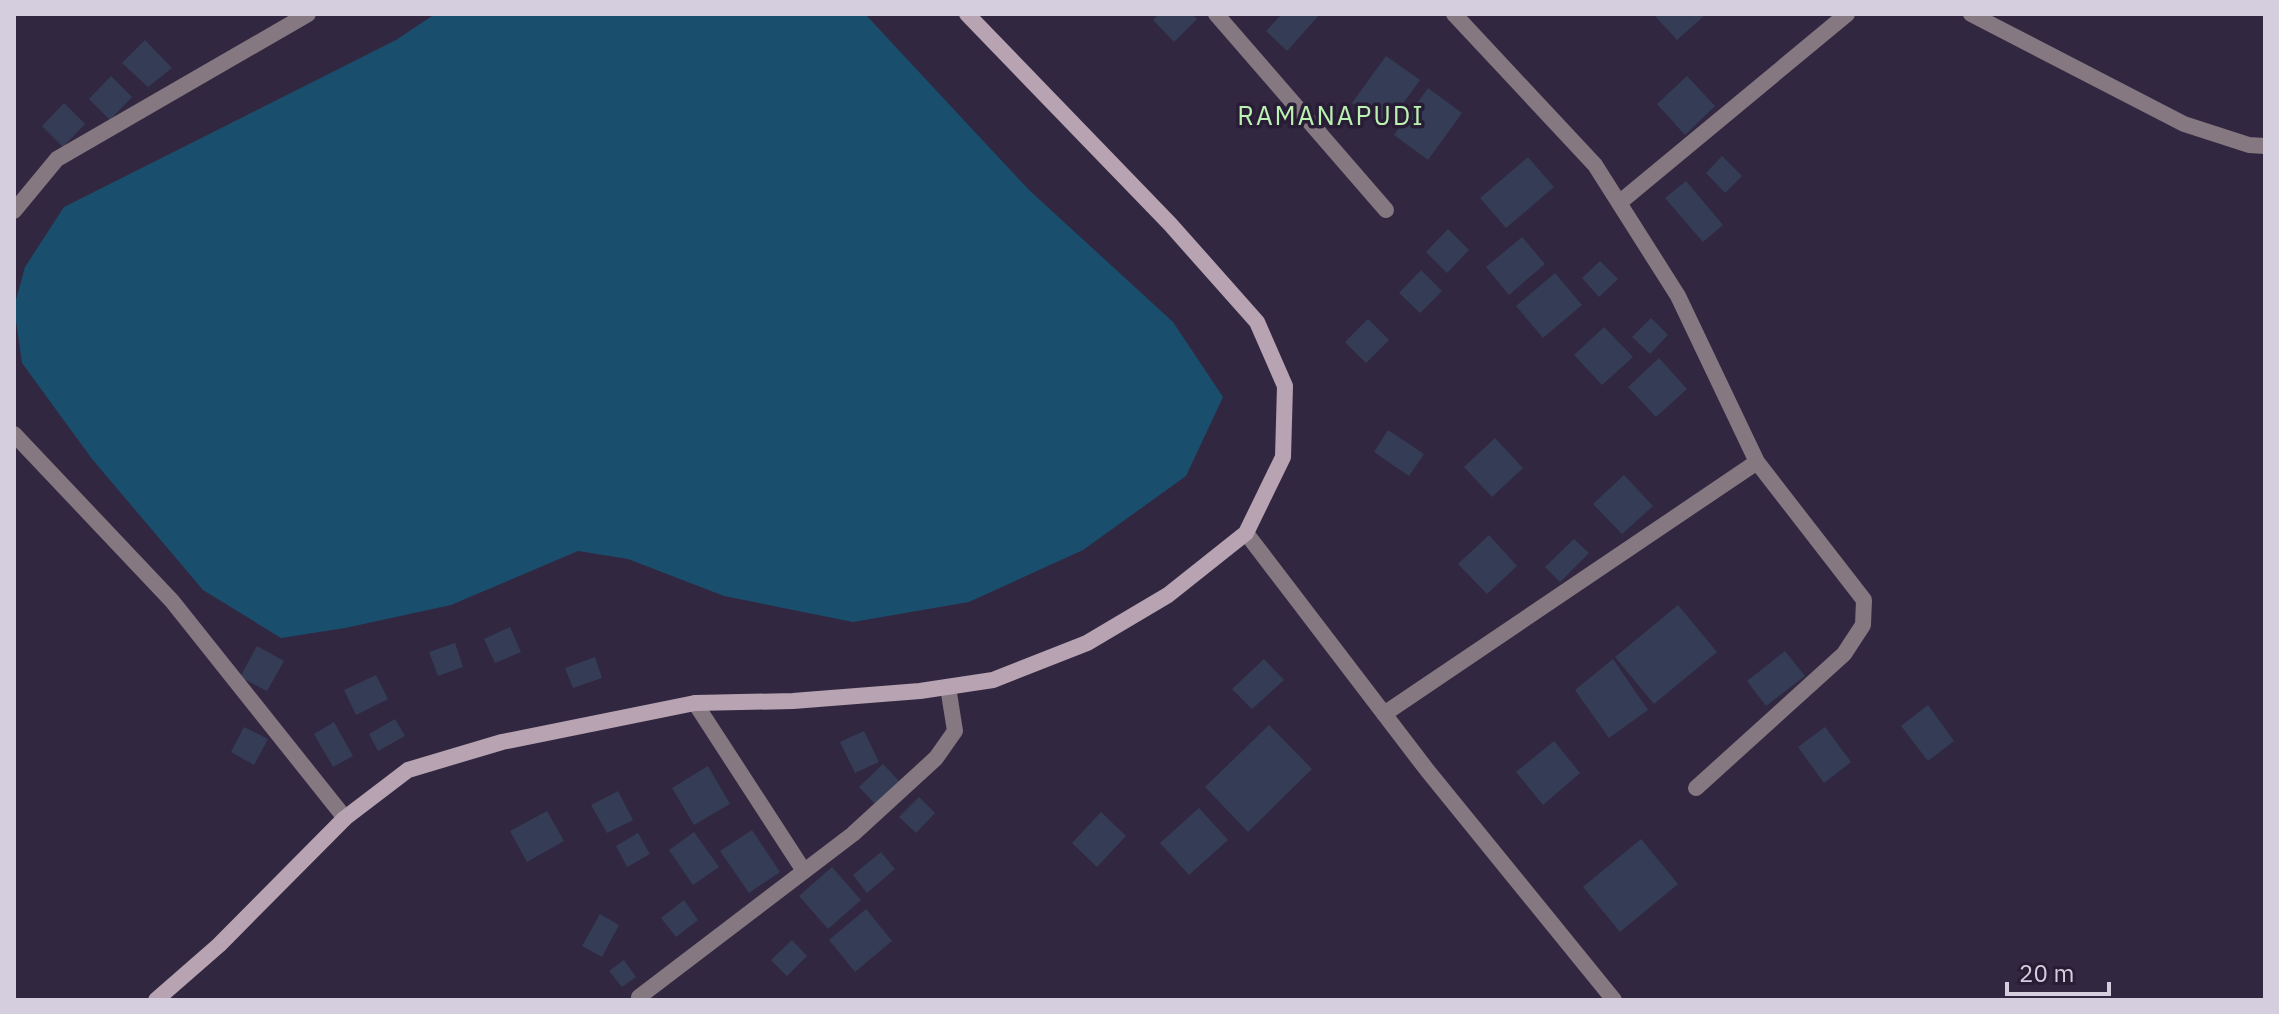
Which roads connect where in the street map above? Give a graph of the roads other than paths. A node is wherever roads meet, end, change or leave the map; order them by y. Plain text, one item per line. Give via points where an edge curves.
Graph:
1 (308, 14) edge
2 (967, 14) edge
3 (1216, 14) edge
4 (1454, 14) edge
5 (1847, 14) edge
6 (1971, 14) edge
7 (2265, 146) edge
8 (1619, 203) junction
9 (1386, 210) dead end
10 (14, 211) edge
11 (14, 434) edge
12 (1757, 462) junction
13 (1246, 533) junction
14 (948, 687) junction
15 (695, 703) junction
16 (1384, 714) junction
17 (1696, 788) dead end
18 (345, 818) junction
19 (804, 871) junction
20 (639, 997) dead end
21 (156, 1000) edge
22 (1614, 1000) edge

1 - 10 street via 57,159
2 - 13 main road via 1257,322 1285,386 1283,457
3 - 9 street
4 - 8 street via 1595,165
5 - 8 street
6 - 7 street via 2184,124
8 - 12 street via 1678,296
11 - 18 street via 172,601
12 - 16 street
12 - 17 street via 1864,600 1863,625 1844,654
13 - 14 main road via 1168,595 1087,643 993,680
13 - 16 street
14 - 15 main road via 793,701
14 - 19 street via 955,731 936,758
15 - 18 main road via 502,742 408,770
15 - 19 street
16 - 22 street
18 - 21 main road via 219,945
19 - 20 street

